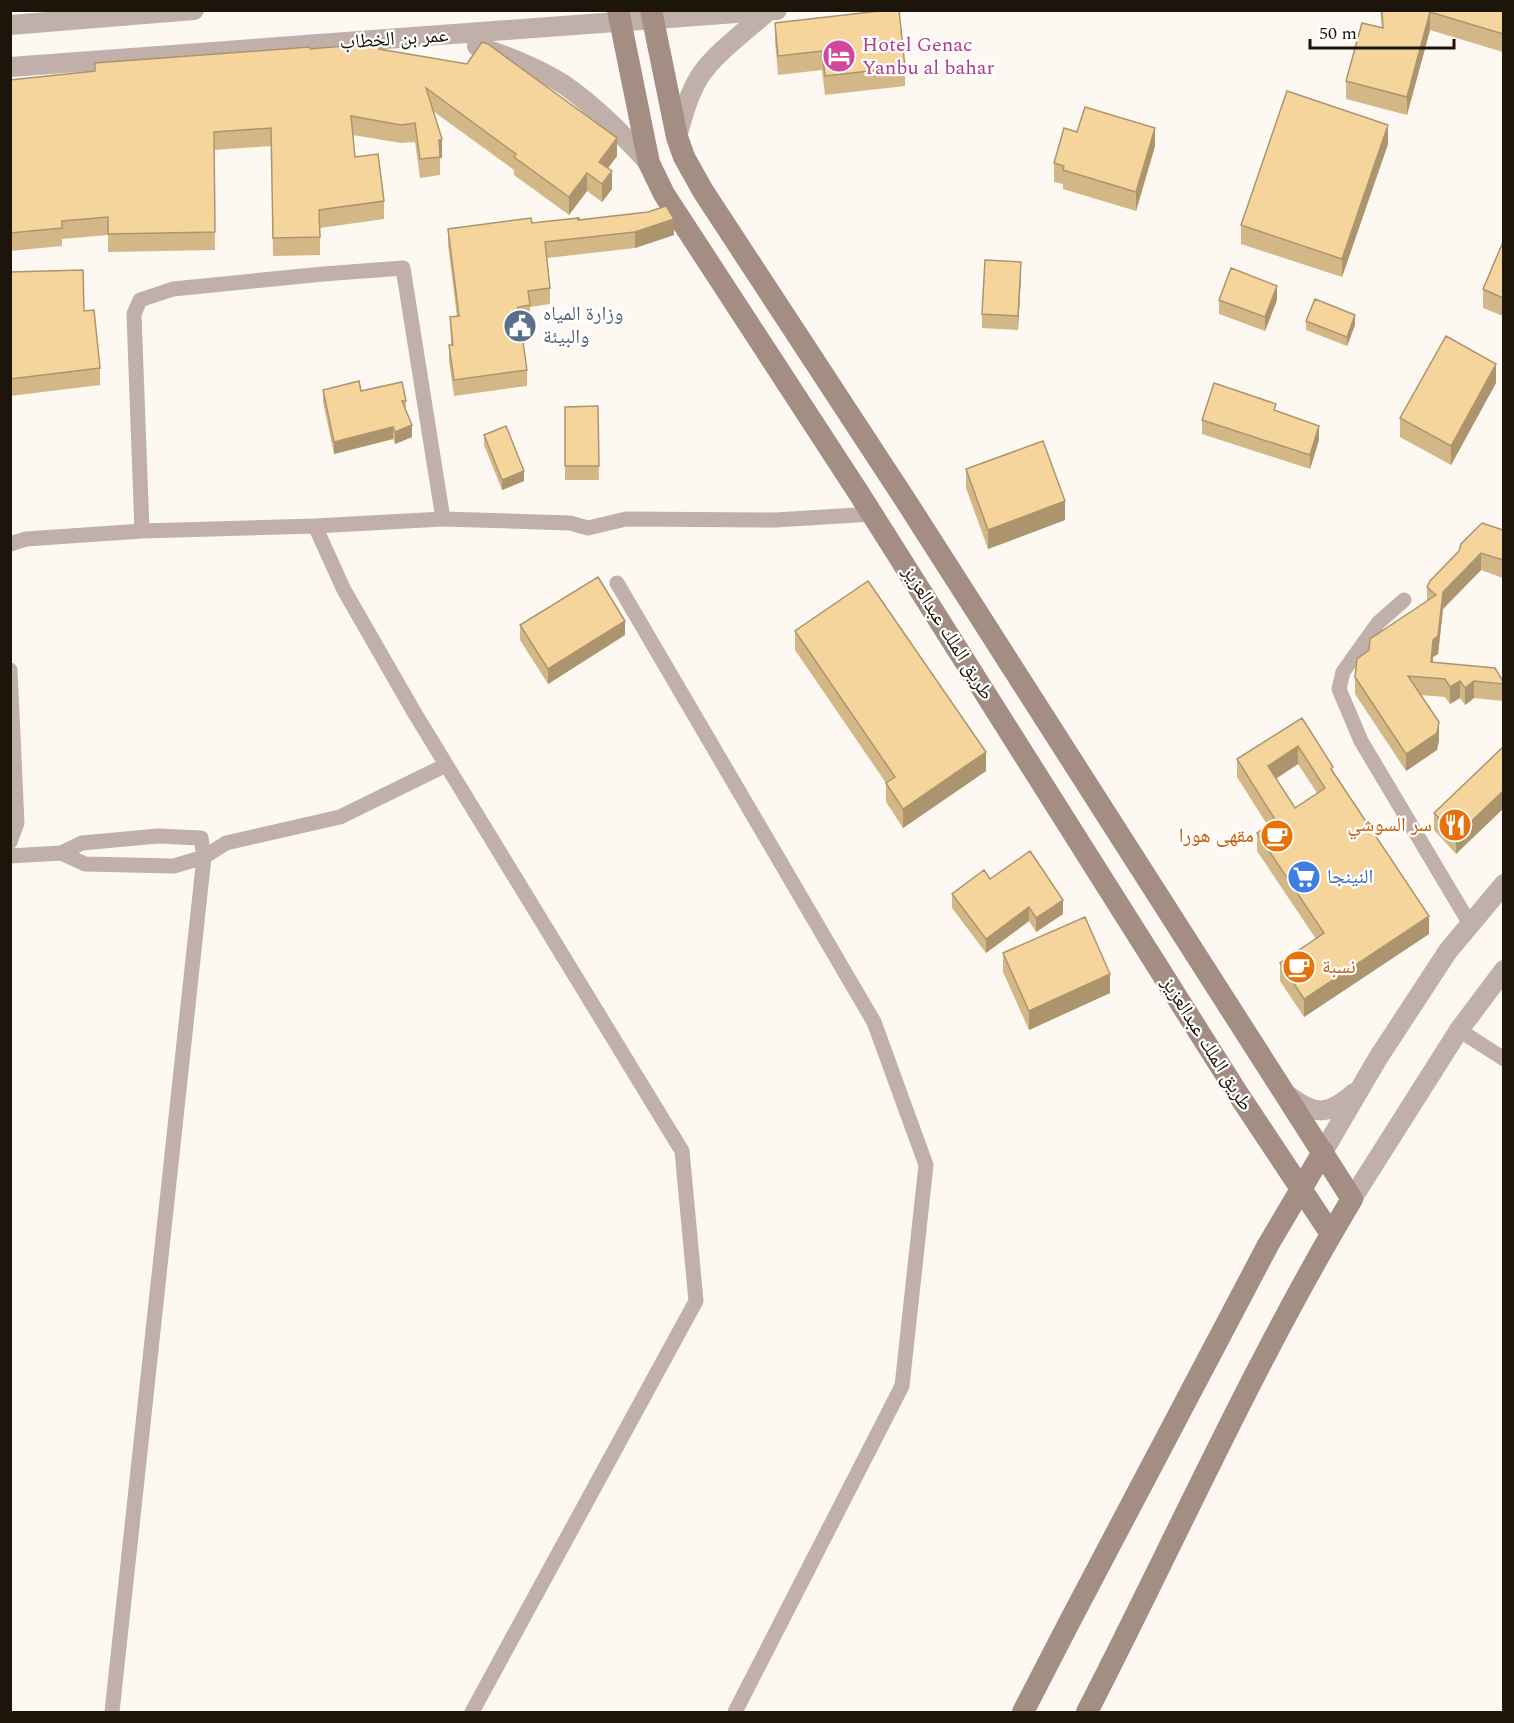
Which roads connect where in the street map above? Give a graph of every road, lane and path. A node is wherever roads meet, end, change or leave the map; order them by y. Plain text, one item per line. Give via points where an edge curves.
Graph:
1 (194, 10) edge
2 (773, 11) edge
3 (96, 14) edge
4 (652, 15) edge
5 (619, 16) edge
6 (10, 24) edge
7 (446, 35) junction
8 (10, 67) edge
9 (677, 137) junction
10 (649, 163) junction
11 (873, 514) junction
12 (443, 519) junction
13 (315, 526) junction
14 (141, 531) junction
15 (10, 544) edge
16 (617, 583) dead end
17 (1404, 600) dead end
18 (10, 670) edge
19 (446, 765) junction
20 (10, 842) edge
21 (61, 853) junction
22 (10, 856) edge
23 (204, 857) junction
24 (1503, 884) edge
25 (1470, 924) junction
26 (1503, 970) edge
27 (1459, 1030) junction
28 (1503, 1059) edge
29 (1361, 1087) junction
30 (1284, 1092) junction
31 (1323, 1152) junction
32 (1301, 1189) junction
33 (1352, 1199) junction
34 (1331, 1234) junction
35 (112, 1713) edge
36 (472, 1713) edge
37 (735, 1713) edge
38 (1023, 1713) edge
39 (1087, 1713) edge

1 - 3 street
2 - 4 street, عمر بن الخطاب
2 - 9 street via 724,49 701,74 687,100
3 - 6 street
4 - 5 street, عمر بن الخطاب
4 - 9 main road, طريق الملك عبدالعزيز
5 - 7 street, عمر بن الخطاب
5 - 10 main road, طريق الملك عبدالعزيز
7 - 8 street, عمر بن الخطاب
7 - 10 street via 507,57 561,83 601,114
9 - 30 main road, طريق الملك عبدالعزيز via 703,191
10 - 11 main road, طريق الملك عبدالعزيز via 664,194
11 - 12 street via 775,520 626,519 588,528 570,523
11 - 32 main road, طريق الملك عبدالعزيز
12 - 13 street
12 - 14 street via 403,268 173,289 140,300 134,314
13 - 14 street
13 - 19 street via 344,590
14 - 15 street via 26,539
16 - 37 street via 874,1022 926,1165 902,1386
17 - 25 street via 1378,623 1343,672 1339,689 1361,741
18 - 20 street via 17,823
19 - 23 street via 340,817 226,843
19 - 36 street via 682,1150 696,1301
21 - 22 street
21 - 23 street via 85,864 174,867
21 - 23 street via 82,843 158,836 201,838
23 - 35 street
24 - 25 street
25 - 29 street via 1448,951
26 - 27 street
27 - 28 street
27 - 33 street
29 - 30 street via 1342,1104 1322,1112 1303,1106
29 - 31 street
30 - 31 main road, طريق الملك عبدالعزيز
31 - 32 main road
31 - 33 main road, طريق الملك عبدالعزيز
32 - 34 main road, طريق الملك عبدالعزيز
32 - 38 main road
33 - 34 main road
34 - 39 main road via 1260,1365

